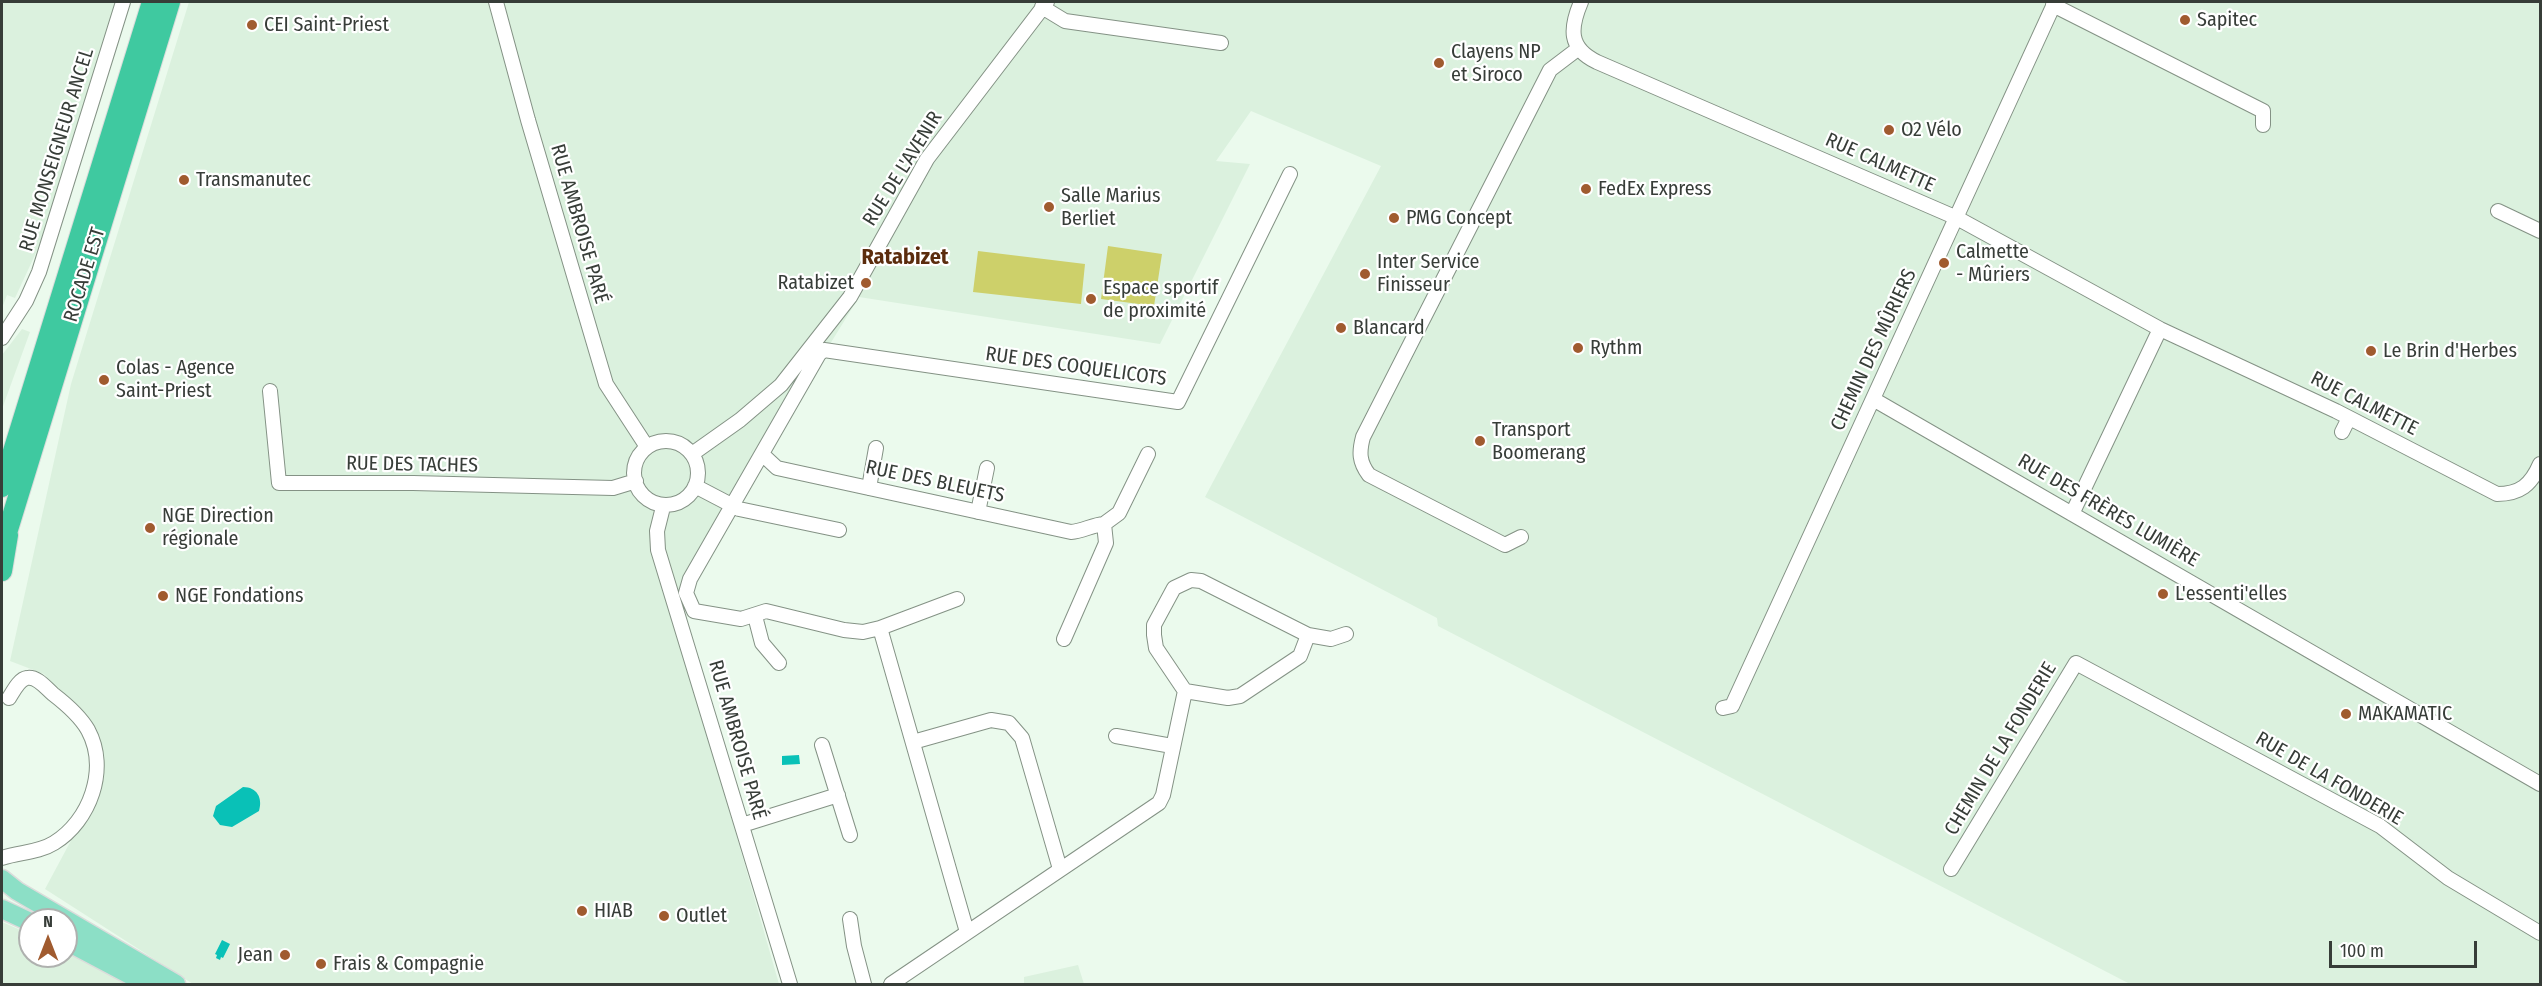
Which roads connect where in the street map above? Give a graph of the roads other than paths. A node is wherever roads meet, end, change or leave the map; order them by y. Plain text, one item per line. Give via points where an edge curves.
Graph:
1 (123, 2) edge
2 (152, 2) edge
3 (170, 2) edge
4 (496, 2) edge
5 (1581, 2) edge
6 (2054, 3) edge
7 (1045, 4) edge
8 (1221, 43) dead end
9 (1579, 48) junction
10 (2264, 125) dead end
11 (1290, 174) dead end
12 (2498, 211) dead end
13 (1957, 218) junction
14 (2541, 231) edge
15 (2160, 329) junction
16 (2, 338) edge
17 (32, 389) junction
18 (270, 391) dead end
19 (1873, 399) junction
20 (2349, 418) junction
21 (2342, 432) dead end
22 (647, 447) junction
23 (876, 448) dead end
24 (692, 454) junction
25 (762, 454) junction
26 (1148, 454) dead end
27 (2, 456) edge
28 (2541, 465) edge
29 (987, 468) dead end
30 (636, 481) junction
31 (695, 486) junction
32 (869, 488) junction
33 (8, 494) edge
34 (732, 506) junction
35 (663, 507) junction
36 (978, 512) junction
37 (2072, 514) junction
38 (1104, 524) junction
39 (839, 530) dead end
40 (1521, 537) dead end
41 (2, 549) edge
42 (2, 571) edge
43 (957, 598) dead end
44 (755, 616) junction
45 (880, 628) junction
46 (1346, 634) dead end
47 (1308, 635) junction
48 (1064, 639) dead end
49 (779, 663) dead end
50 (2091, 670) joint
51 (1185, 691) junction
52 (9, 698) dead end
53 (1723, 708) dead end
54 (1116, 736) dead end
55 (913, 742) junction
56 (822, 745) dead end
57 (1172, 746) junction
58 (2541, 784) edge
59 (838, 795) junction
60 (742, 825) junction
61 (850, 836) dead end
62 (2, 858) edge
63 (1060, 869) junction
64 (1951, 869) dead end
65 (2, 879) edge
66 (2, 909) edge
67 (18, 916) edge
68 (850, 919) dead end
69 (967, 933) junction
70 (2541, 933) edge
71 (78, 947) edge
72 (147, 984) edge
73 (176, 984) edge
74 (790, 984) edge
75 (864, 984) edge
76 (891, 984) edge

1 - 16 street, RUE MONSEIGNEUR ANCEL via 39,272
2 - 17 highway, ROCADE EST
3 - 33 highway, ROCADE EST
4 - 22 street, RUE AMBROISE PARÉ via 606,384
5 - 9 street via 1573,33
6 - 10 street via 2263,111
6 - 13 street, CHEMIN DES MÛRIERS
7 - 8 street via 1065,21
7 - 24 street, RUE DE L'AVENIR via 927,159 850,297 782,385
9 - 13 street, RUE CALMETTE via 1597,62
9 - 40 street via 1550,70 1363,437 1359,453 1369,475 1505,545
11 - 25 street, RUE DES COQUELICOTS via 1178,402 824,350
12 - 14 street
13 - 15 street, RUE CALMETTE
13 - 19 street, CHEMIN DES MÛRIERS
15 - 20 street, RUE CALMETTE
15 - 37 street
17 - 27 highway
17 - 33 highway, ROCADE EST
18 - 30 street, RUE DES TACHES via 279,483 613,488
19 - 37 street, RUE DES FRÈRES LUMIÈRE
19 - 53 street, CHEMIN DES MÛRIERS via 1732,706
20 - 21 street
20 - 28 street, RUE CALMETTE via 2497,494 2511,494 2524,488 2534,480
22 - 24 street via 658,441 674,441
22 - 30 street via 635,466
23 - 32 street
24 - 31 street via 698,469
25 - 32 street, RUE DES BLEUETS via 777,468
25 - 34 street
26 - 38 street via 1119,513
29 - 36 street
30 - 35 street via 648,502
31 - 34 street
31 - 35 street via 686,499
32 - 36 street, RUE DES BLEUETS
33 - 41 highway, ROCADE EST
33 - 42 highway
34 - 39 street
34 - 44 street via 690,579 686,593 694,611 741,619
35 - 60 street, RUE AMBROISE PARÉ via 657,531 658,550
36 - 38 street, RUE DES BLEUETS via 1071,532
37 - 58 street, RUE DES FRÈRES LUMIÈRE
38 - 48 street via 1106,543
43 - 45 street
44 - 45 street via 766,611 844,630 863,632
44 - 49 street via 762,643
45 - 55 street
46 - 47 street via 1331,639
47 - 51 street via 1300,656 1240,696 1228,698
47 - 51 street via 1201,581 1180,583 1154,625 1154,635 1156,648
50 - 64 street, CHEMIN DE LA FONDERIE via 2076,663
50 - 70 street, RUE DE LA FONDERIE via 2380,826 2448,878
51 - 57 street
52 - 62 street via 21,680 28,677 36,679 71,709 88,731 97,777 94,794 65,835 35,851
54 - 57 street
55 - 63 street via 991,720 1009,723 1022,738
55 - 69 street
56 - 59 street
57 - 63 street via 1159,803
59 - 60 street
59 - 61 street
60 - 74 street, RUE AMBROISE PARÉ
63 - 69 street
65 - 73 main road
66 - 67 main road
68 - 75 street
69 - 76 street
71 - 72 main road

